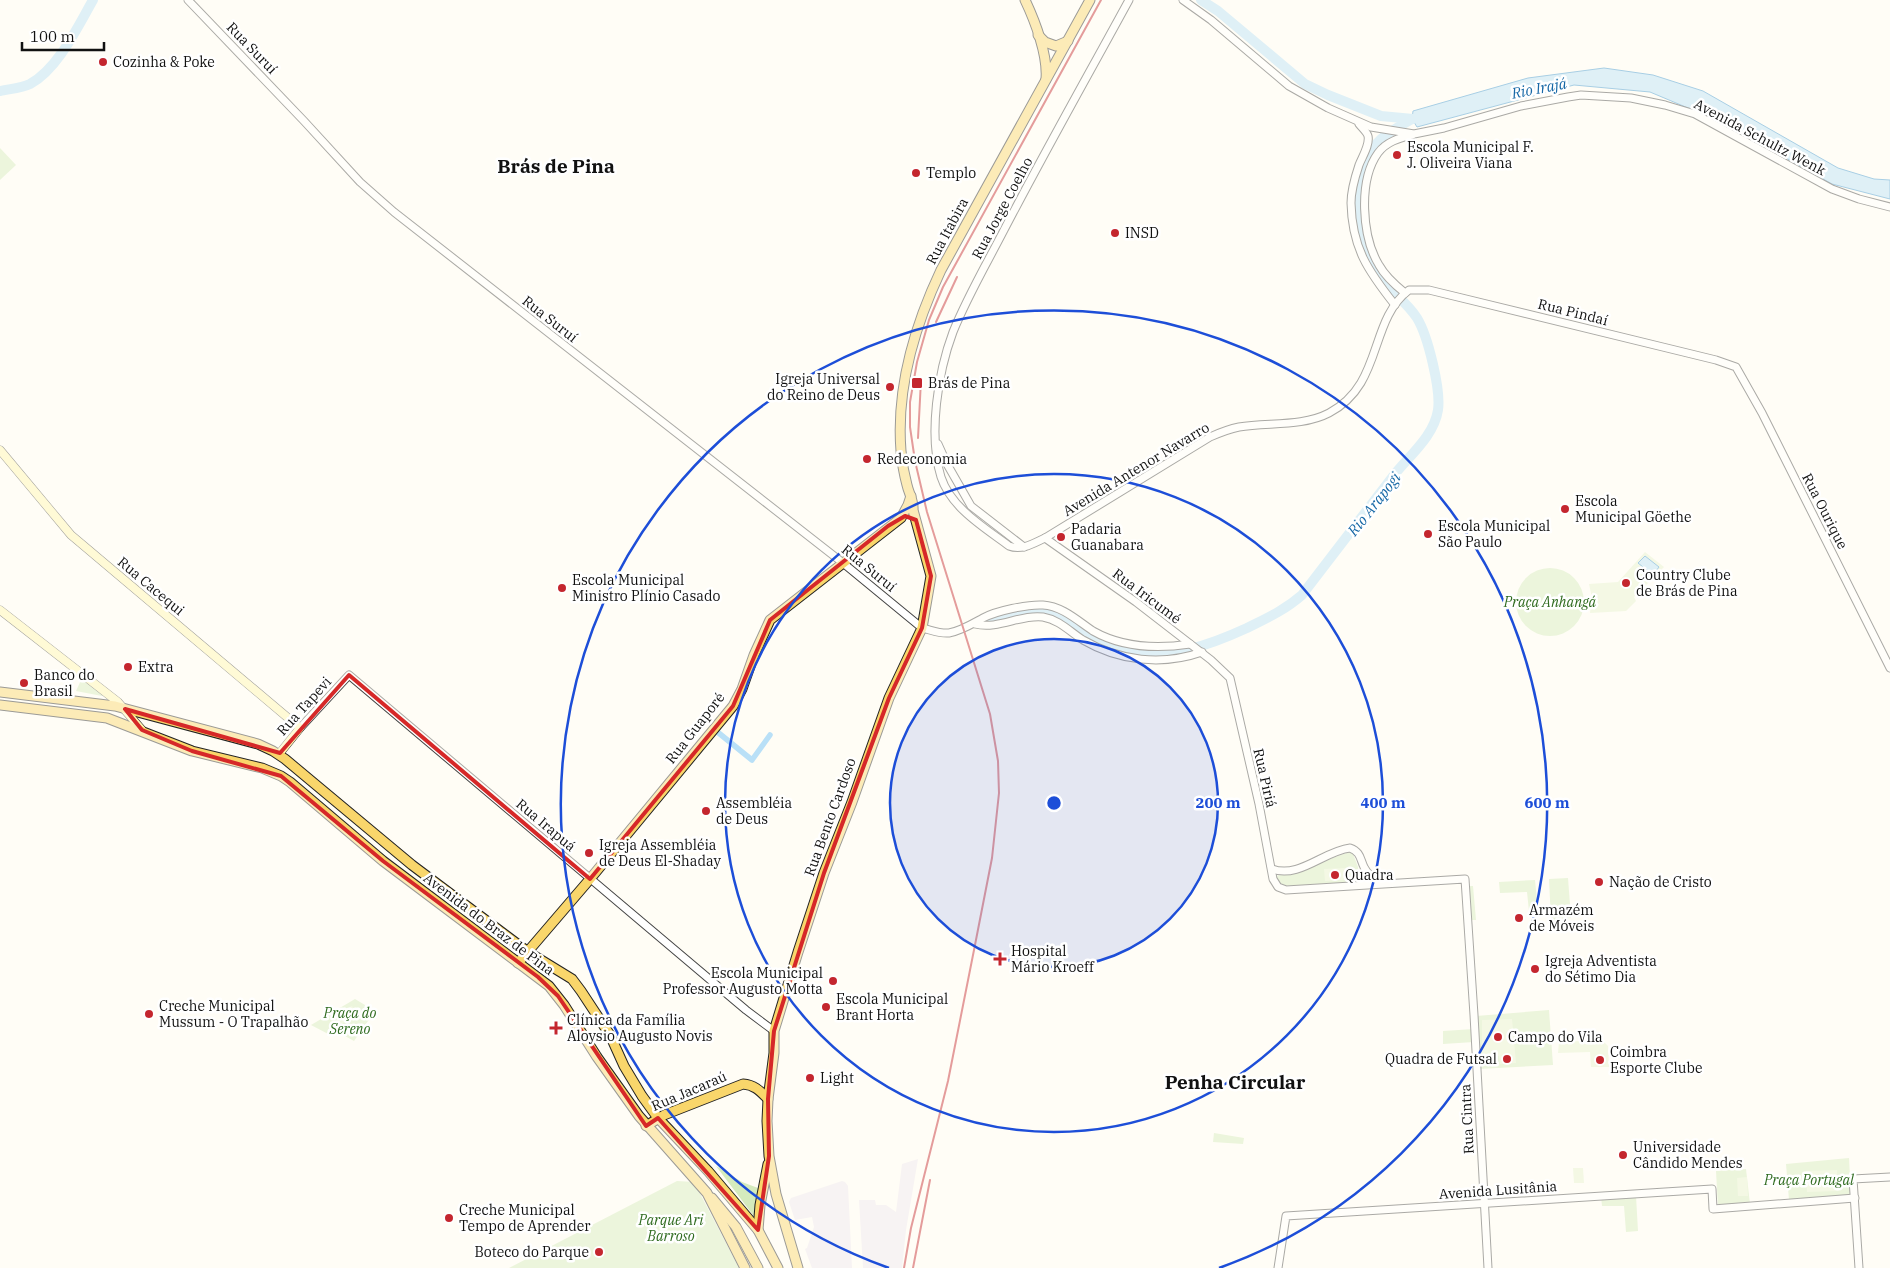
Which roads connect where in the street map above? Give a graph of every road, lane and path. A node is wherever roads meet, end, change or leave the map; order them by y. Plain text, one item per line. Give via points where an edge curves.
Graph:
1 (188, 0) edge
2 (1025, 0) edge
3 (1090, 0) edge
4 (1128, 0) edge
5 (1183, 0) edge
6 (1038, 35) junction
7 (1068, 40) junction
8 (1046, 81) junction
9 (1357, 122) junction
10 (1414, 134) junction
11 (1890, 207) edge
12 (1404, 294) junction
13 (1396, 304) junction
14 (1736, 367) joint
15 (936, 440) junction
16 (0, 450) edge
17 (911, 496) junction
18 (901, 518) junction
19 (916, 520) junction
20 (1045, 538) junction
21 (1024, 548) junction
22 (843, 563) junction
23 (0, 610) edge
24 (976, 624) junction
25 (922, 628) junction
26 (1196, 648) junction
27 (1890, 668) edge
28 (349, 676) joint
29 (1230, 678) joint
30 (0, 692) edge
31 (0, 704) edge
32 (125, 708) junction
33 (300, 728) junction
34 (142, 730) junction
35 (279, 754) junction
36 (1364, 868) junction
37 (1272, 870) junction
38 (590, 880) junction
39 (1387, 884) junction
40 (1351, 887) junction
41 (528, 952) junction
42 (518, 963) junction
43 (774, 1031) junction
44 (768, 1099) junction
45 (658, 1118) junction
46 (646, 1126) junction
47 (769, 1156) junction
48 (1890, 1177) edge
49 (707, 1193) junction
50 (1854, 1198) junction
51 (1484, 1202) junction
52 (758, 1230) junction
53 (745, 1268) edge
54 (758, 1268) edge
55 (778, 1268) edge
56 (798, 1268) edge
57 (1278, 1268) edge
58 (1488, 1268) edge
59 (1859, 1268) edge

1 - 22 street, Rua Suruí via 360,182 394,212
2 - 6 main road
3 - 7 main road, Rua Itabira
4 - 15 street, Rua Jorge Coelho via 954,331 937,399
5 - 9 street, Avenida Schultz Wenk via 1212,20 1290,86
6 - 7 main road via 1056,46
6 - 8 main road via 1046,62
7 - 8 main road, Rua Itabira
8 - 17 main road, Rua Itabira via 941,270 921,316 908,367 901,414 902,455
9 - 10 street, Avenida Schultz Wenk via 1378,130
9 - 13 street via 1366,132 1368,141 1358,166 1352,196 1355,233 1368,270
10 - 11 street, Avenida Schultz Wenk via 1521,106 1575,96 1631,98 1695,114 1832,189
10 - 12 street via 1395,140 1379,152 1364,203 1374,254 1386,276
12 - 13 street, Avenida Antenor Navarro
12 - 14 street, Rua Pindaí via 1409,290 1429,290
13 - 20 street, Avenida Antenor Navarro via 1385,322 1362,381 1348,399 1331,412 1302,421 1241,427 1210,437
14 - 27 street, Rua Ourique
15 - 21 street via 970,506
15 - 21 street via 942,478 954,500 1010,546
16 - 33 main road, Rua Cacequi via 71,535
17 - 18 main road, Rua Guaporé
17 - 19 main road, Rua Bento Cardoso
18 - 19 main road via 910,516
18 - 22 main road, Rua Guaporé
19 - 25 main road, Rua Bento Cardoso via 931,576
20 - 21 street, Avenida Antenor Navarro
20 - 26 street, Rua Iricumé
22 - 25 street, Rua Suruí
22 - 38 main road, Rua Guaporé via 770,620 733,706
23 - 32 main road, Avenida do Braz de Pina
24 - 25 street via 949,633
24 - 26 street via 985,626 1024,618 1044,618 1060,623 1084,640 1127,658 1143,660 1170,660
24 - 26 street via 992,614 1044,605 1062,610 1095,632 1115,640 1148,648
25 - 43 main road, Rua Bento Cardoso via 888,698 822,881
26 - 29 street, Rua Iricumé
28 - 33 street, Rua Tapevi
28 - 38 street, Rua Irapuá
29 - 37 street, Rua Piriá
30 - 32 main road
31 - 34 main road via 101,716
32 - 34 main road, Avenida do Braz de Pina
32 - 35 main road, Avenida do Braz de Pina via 251,742
33 - 35 main road, Rua Tapevi
34 - 42 main road, Avenida do Braz de Pina via 192,750 281,776 383,861
35 - 41 main road, Avenida do Braz de Pina via 412,864
36 - 37 street via 1360,855 1353,849 1340,850 1283,872
36 - 39 street
36 - 40 street via 1364,877
37 - 40 street, Rua Piriá via 1275,884 1282,890
38 - 41 main road, Rua Guaporé
38 - 43 street, Rua Irapuá
39 - 40 street
39 - 51 street, Rua Cintra via 1465,879
41 - 42 main road, Rua Guaporé
41 - 45 main road, Avenida do Braz de Pina via 566,975 581,990 610,1035 635,1086
42 - 46 main road, Avenida do Braz de Pina via 558,996
43 - 44 main road, Rua Bento Cardoso
44 - 45 main road, Rua Jacaraú via 759,1090 743,1084
44 - 47 main road, Rua Bento Cardoso
45 - 46 main road, Rua Jacaraú
45 - 52 main road, Avenida do Braz de Pina via 708,1170
46 - 49 main road, Avenida do Braz de Pina
47 - 52 main road
47 - 56 main road via 776,1194
48 - 50 street via 1853,1179
49 - 53 main road, Avenida do Braz de Pina
49 - 54 main road via 736,1227
50 - 51 street, Avenida Lusitânia via 1713,1209 1712,1189
50 - 59 street
51 - 57 street, Avenida Lusitânia via 1286,1216
51 - 58 street, Rua Cintra
52 - 55 main road, Avenida do Braz de Pina

